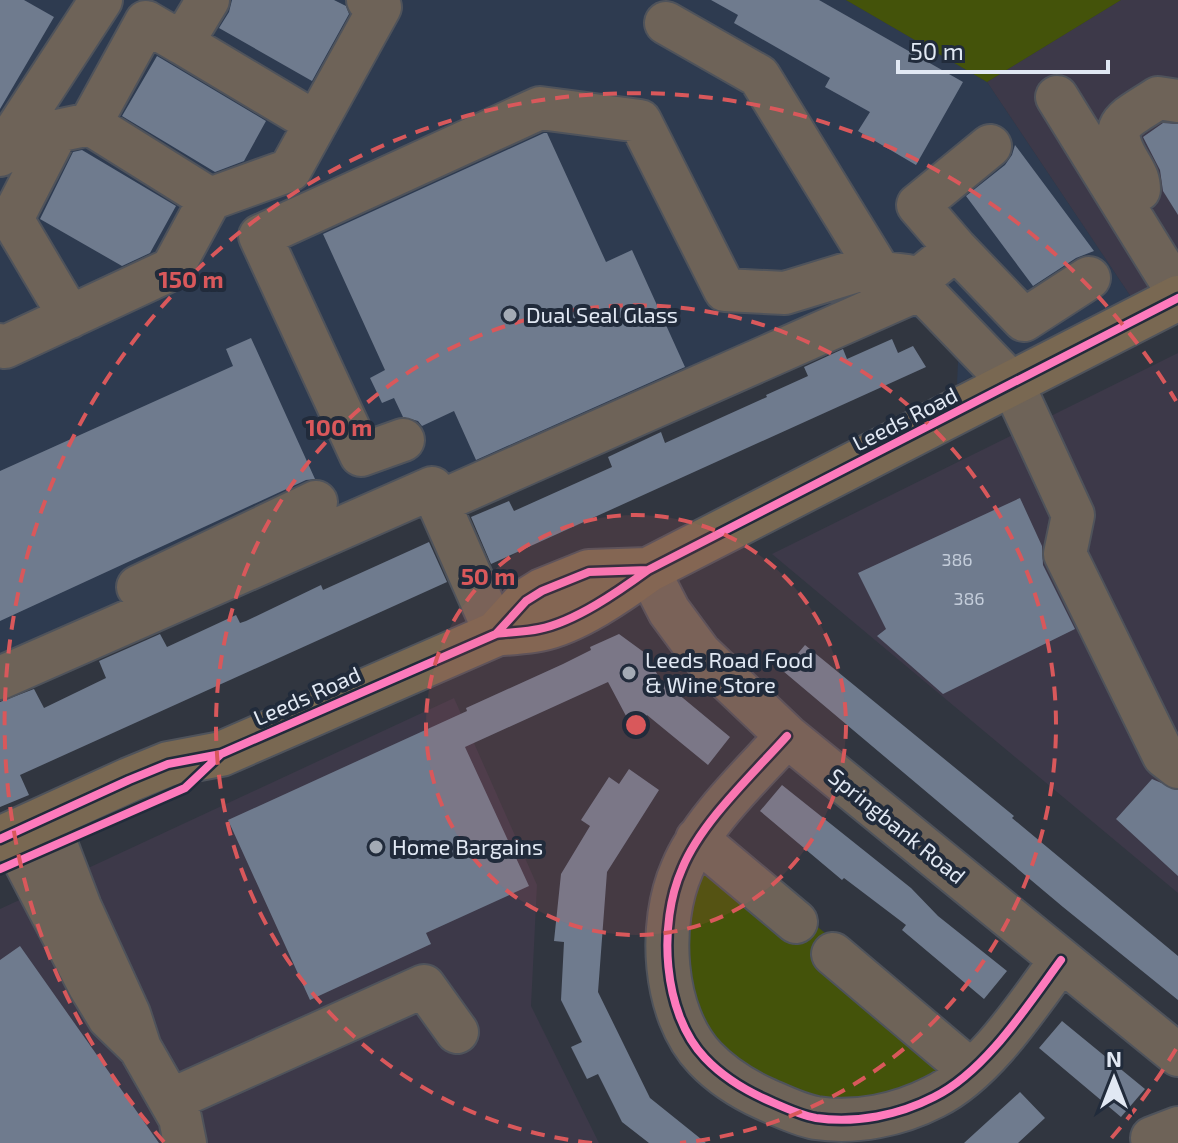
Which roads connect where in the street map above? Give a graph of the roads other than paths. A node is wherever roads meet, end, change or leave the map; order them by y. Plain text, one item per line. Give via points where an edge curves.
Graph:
1 (101, 0) edge
2 (208, 0) edge
3 (368, 0) edge
4 (666, 23) dead end
5 (182, 43) junction
6 (1057, 97) dead end
7 (1178, 101) edge
8 (316, 123) junction
9 (90, 124) junction
10 (3, 145) edge
11 (990, 146) dead end
12 (210, 199) junction
13 (1129, 213) junction
14 (1166, 248) edge
15 (956, 249) junction
16 (1089, 278) dead end
17 (905, 281) junction
18 (1178, 296) edge
19 (70, 317) junction
20 (0, 345) edge
21 (1013, 385) junction
22 (403, 440) dead end
23 (316, 502) dead end
24 (439, 502) junction
25 (648, 570) junction
26 (496, 634) junction
27 (0, 653) edge
28 (0, 678) edge
29 (787, 736) junction
30 (1178, 767) edge
31 (697, 839) junction
32 (21, 848) edge
33 (796, 922) dead end
34 (833, 954) dead end
35 (1061, 960) junction
36 (457, 1032) dead end
37 (1178, 1055) edge
38 (970, 1070) junction
39 (171, 1100) junction
40 (185, 1143) edge

1 - 10 street
2 - 5 street
3 - 8 street via 380,7
4 - 17 street via 759,76
5 - 8 street
5 - 9 street via 146,22
6 - 13 street
7 - 13 street via 1158,98 1127,119 1116,136 1140,189
8 - 12 street via 290,170
9 - 12 street
9 - 19 street via 57,131 12,219
11 - 15 street via 918,205
12 - 19 street via 172,269
13 - 14 street
14 - 18 street
15 - 16 street via 1024,320
15 - 17 street
17 - 21 street
17 - 22 street via 860,270 785,293 725,290 640,121 540,108 260,236 361,455
17 - 24 street
18 - 21 main road, Leeds Road
19 - 20 street
21 - 25 main road, Leeds Road
21 - 30 street via 1073,515 1065,554 1164,756
23 - 27 street
24 - 26 street
24 - 28 street via 432,488
25 - 26 main road, Leeds Road via 589,572 542,591
25 - 29 street, Springbank Road via 700,653
26 - 32 main road, Leeds Road via 221,754 168,764
29 - 31 street
29 - 35 street, Springbank Road
31 - 33 street
31 - 38 street via 669,906 668,958 684,1021 703,1057 722,1074 742,1088 814,1118 850,1120 903,1111 938,1095
32 - 39 street via 80,907 140,1048
34 - 38 street
35 - 37 street, Springbank Road
35 - 38 street via 1004,1037
36 - 39 street via 424,986
39 - 40 street

